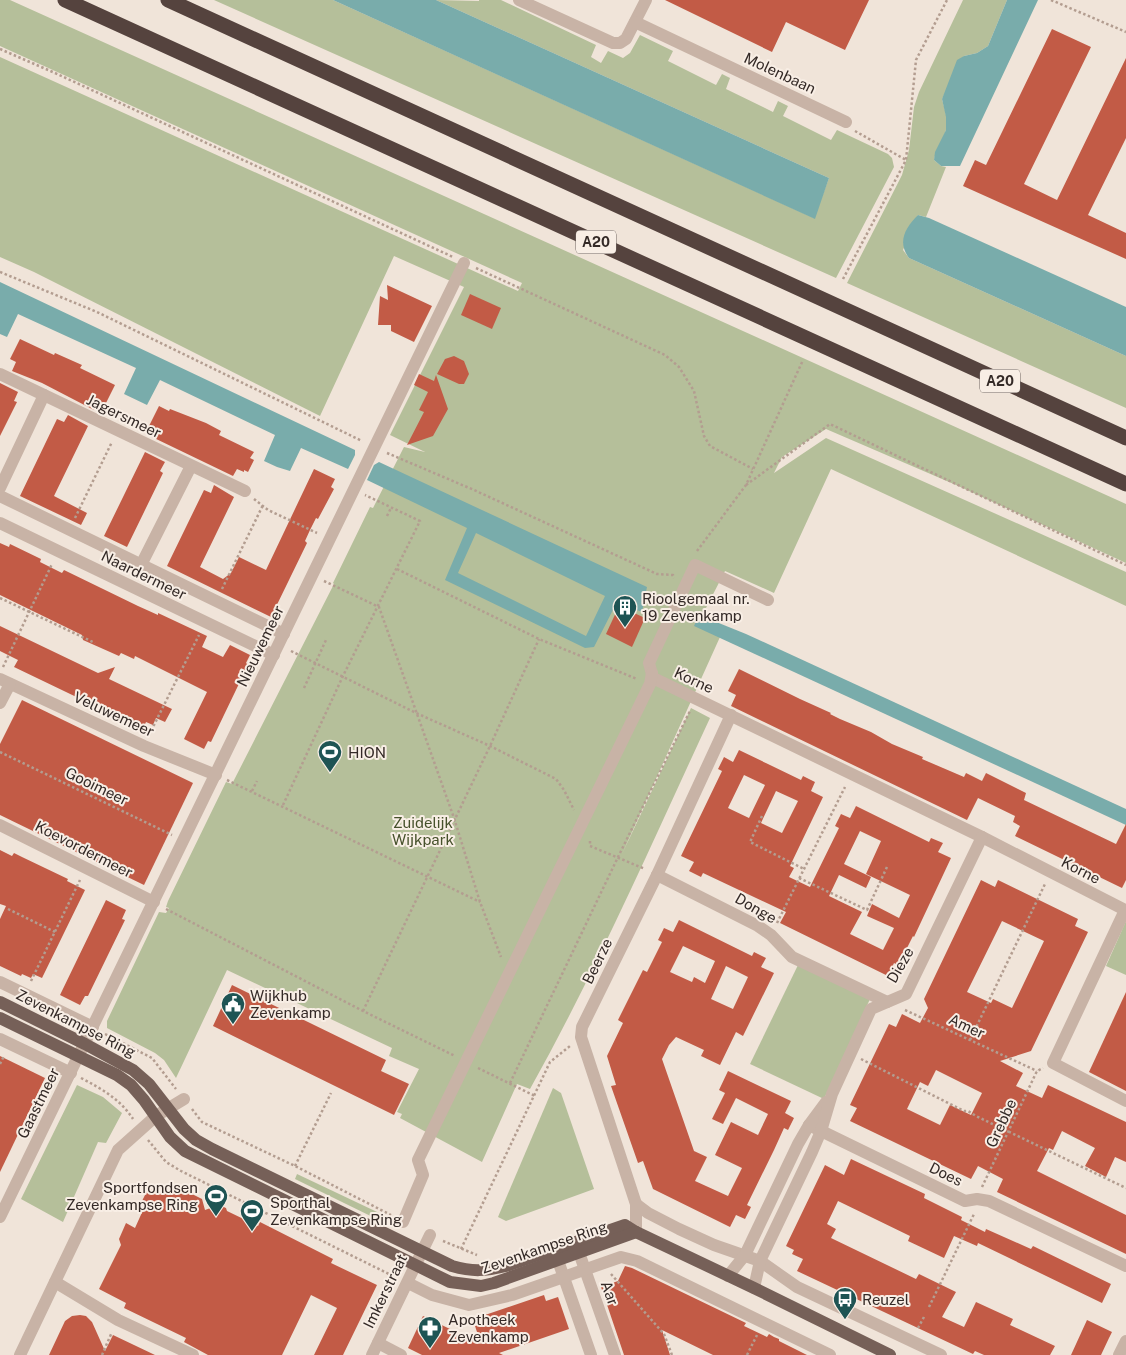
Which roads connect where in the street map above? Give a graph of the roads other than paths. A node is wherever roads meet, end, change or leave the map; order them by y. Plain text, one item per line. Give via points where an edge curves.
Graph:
1 (65, 0) edge
2 (168, 0) edge
3 (519, 0) edge
4 (646, 0) edge
5 (635, 22) junction
6 (846, 122) road end
7 (464, 262) road end
8 (0, 374) edge
9 (44, 395) junction
10 (1126, 438) edge
11 (191, 466) junction
12 (1126, 484) edge
13 (0, 488) edge
14 (245, 491) road end
15 (0, 496) edge
16 (0, 523) edge
17 (141, 565) junction
18 (768, 600) dead end
19 (279, 645) junction
20 (651, 678) junction
21 (5, 681) edge
22 (0, 703) edge
23 (731, 715) junction
24 (216, 774) junction
25 (0, 825) edge
26 (982, 838) junction
27 (657, 875) junction
28 (154, 902) junction
29 (0, 982) edge
30 (0, 1002) edge
31 (887, 1002) junction
32 (0, 1018) edge
33 (93, 1027) junction
34 (0, 1039) edge
35 (85, 1044) junction
36 (79, 1056) junction
37 (71, 1073) junction
38 (832, 1094) junction
39 (184, 1099) dead end
40 (1126, 1101) edge
41 (168, 1108) junction
42 (156, 1116) junction
43 (809, 1125) junction
44 (821, 1131) junction
45 (4, 1196) edge
46 (636, 1204) junction
47 (0, 1217) edge
48 (403, 1222) dead end
49 (636, 1232) junction
50 (430, 1235) dead end
51 (577, 1247) junction
52 (422, 1252) junction
53 (556, 1255) junction
54 (745, 1255) junction
55 (760, 1261) junction
56 (416, 1266) junction
57 (1126, 1266) edge
58 (584, 1270) junction
59 (728, 1276) junction
60 (564, 1278) junction
61 (55, 1282) junction
62 (408, 1283) junction
63 (754, 1288) junction
64 (1126, 1341) edge
65 (375, 1349) edge
66 (20, 1355) edge
67 (193, 1355) edge
68 (401, 1355) edge
69 (591, 1355) edge
70 (615, 1355) edge
71 (830, 1355) edge
72 (890, 1355) edge
73 (941, 1355) edge
74 (1119, 1355) edge

1 - 12 highway, A20
2 - 10 highway, A20
3 - 5 street via 613,43 626,39
4 - 5 street
5 - 6 street, Molenbaan
7 - 19 street, Nieuwemeer
8 - 9 street, Jagersmeer
9 - 11 street, Jagersmeer
9 - 13 street
11 - 14 street, Jagersmeer
11 - 17 street
15 - 17 street
16 - 19 street, Naardermeer via 206,622
17 - 19 street via 216,602
18 - 20 street, Korne via 695,565 649,664
19 - 24 street, Nieuwemeer
20 - 23 street, Korne
20 - 48 street via 418,1160 423,1175
21 - 22 street
21 - 24 street, Veluwemeer via 144,746
23 - 26 street, Korne
23 - 27 street, Beerze
24 - 28 street, Nieuwemeer
25 - 28 street, Koevordermeer
26 - 31 street, Dieze via 906,994
26 - 40 street, Korne via 1125,910 1053,1063
27 - 31 street, Donge via 758,926 772,935 792,957
27 - 46 street, Beerze via 582,1027 581,1037
28 - 33 street, Nieuwemeer
29 - 33 street, Zevenkampse Ring
30 - 35 main road, Zevenkampse Ring
31 - 38 street, Dieze via 871,1009
32 - 36 main road, Zevenkampse Ring
33 - 35 street, Nieuwemeer
34 - 37 street
35 - 36 street, Gaastmeer
35 - 41 main road, Zevenkampse Ring via 133,1070
36 - 37 street, Gaastmeer
36 - 42 main road, Zevenkampse Ring via 131,1085
37 - 45 street, Gaastmeer
38 - 43 street, Dieze
38 - 44 street, Dieze
39 - 41 street
41 - 42 street
41 - 52 main road, Zevenkampse Ring via 196,1140
42 - 56 main road, Zevenkampse Ring via 170,1137 185,1151
42 - 61 street via 118,1150
43 - 44 street, Does
43 - 54 street, Dieze
44 - 55 street, Dieze
44 - 57 street, Does via 965,1201 989,1201
45 - 47 street, Gaastmeer
46 - 49 street
46 - 54 street via 679,1229
49 - 51 main road, Zevenkampse Ring
49 - 59 main road
50 - 52 street, Imkerstraat
51 - 53 main road, Zevenkampse Ring
51 - 58 street, Aar
52 - 53 main road, Zevenkampse Ring via 452,1266 478,1271
52 - 56 street, Imkerstraat
53 - 56 main road, Zevenkampse Ring via 509,1278 481,1286 450,1282
53 - 60 street
54 - 55 street
54 - 59 street, Dieze
55 - 63 street, Dieze
55 - 73 street via 796,1287
56 - 62 street, Imkerstraat
58 - 60 street
58 - 70 street, Aar
58 - 71 street via 621,1257 637,1261
59 - 63 main road
60 - 62 street via 469,1305 432,1295
60 - 69 street
61 - 66 street
61 - 67 street via 118,1320
62 - 65 street, Imkerstraat
63 - 72 main road
64 - 74 street
65 - 68 street, Imkerstraat

